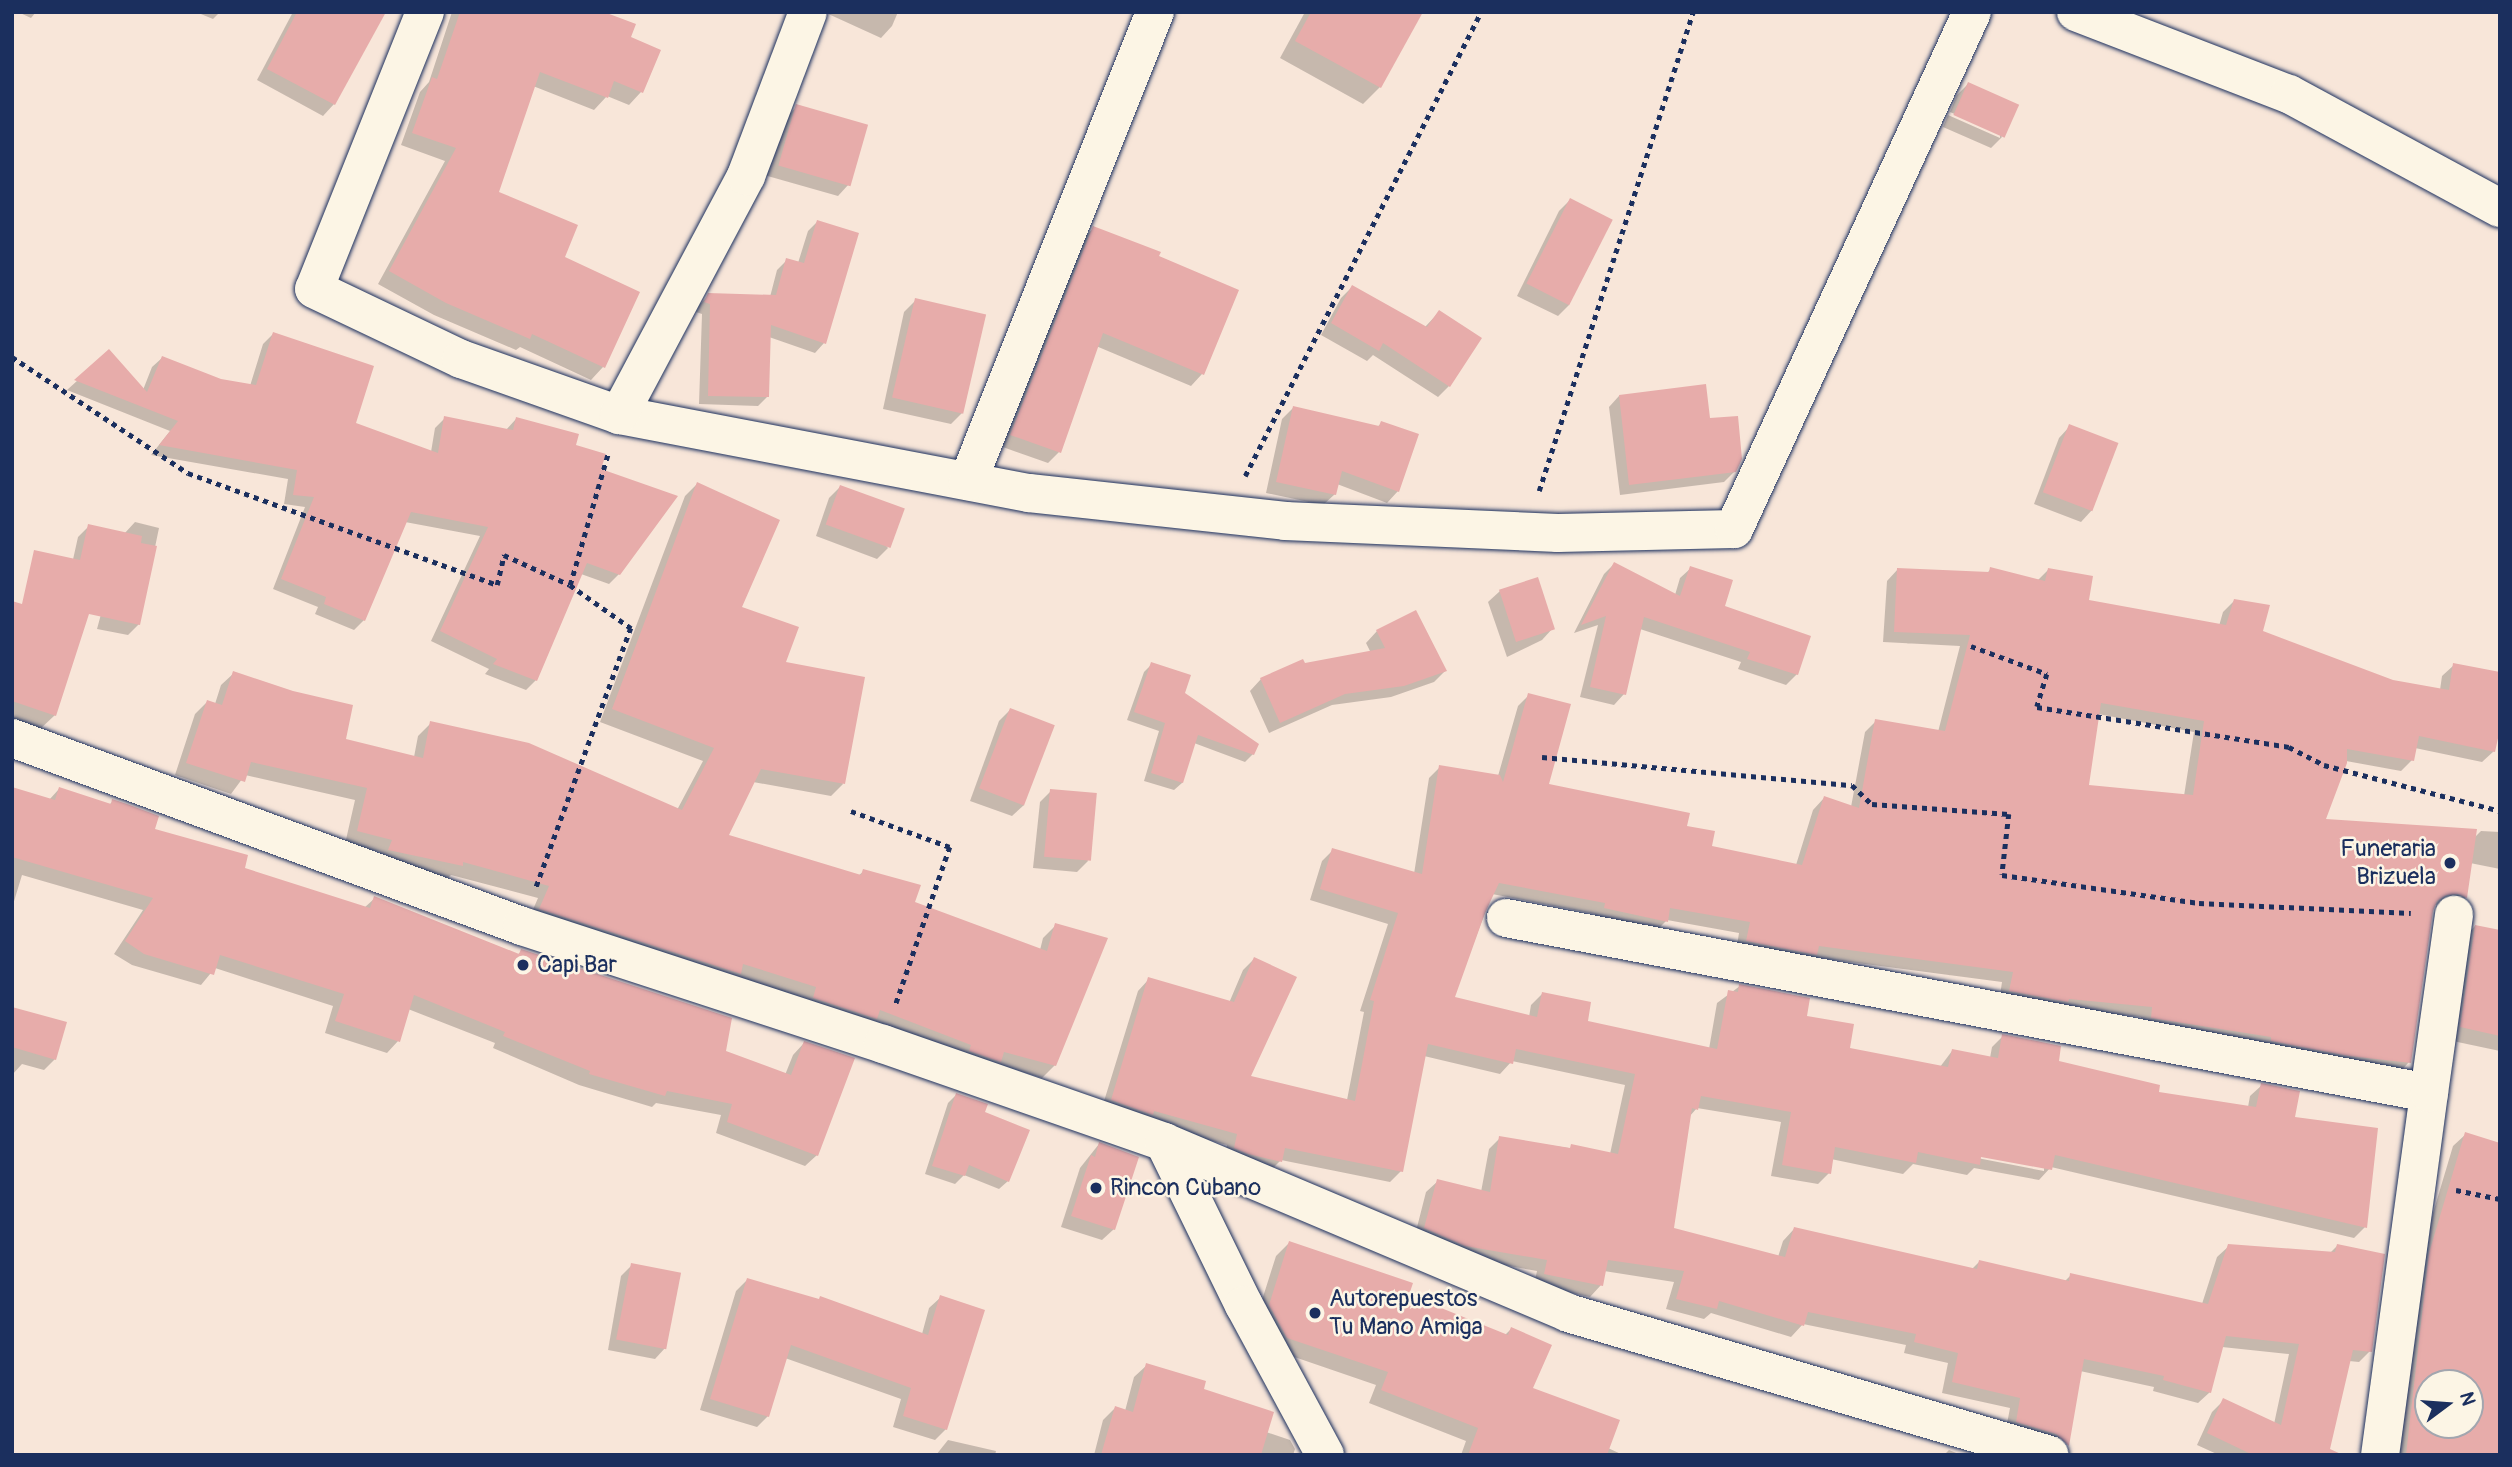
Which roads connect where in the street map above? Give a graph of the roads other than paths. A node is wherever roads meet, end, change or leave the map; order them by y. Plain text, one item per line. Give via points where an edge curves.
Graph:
1 (425, 12) edge
2 (808, 12) edge
3 (1155, 12) edge
4 (1972, 12) edge
5 (2076, 12) edge
6 (2500, 208) edge
7 (620, 415) junction
8 (968, 481) junction
9 (12, 738) edge
10 (2454, 915) road end
11 (1506, 918) dead end
12 (2429, 1093) junction
13 (1164, 1142) junction
14 (1325, 1455) edge
15 (2050, 1455) edge
16 (2380, 1455) edge

1 - 7 street via 314,289 461,359
2 - 7 street via 746,176
3 - 8 street
4 - 8 street via 1734,529 1526,531 1285,521 1029,493
5 - 6 street via 2288,94
7 - 8 street
9 - 13 street via 522,926
10 - 12 street
11 - 12 street
12 - 16 street
13 - 14 street
13 - 15 street via 1568,1313

